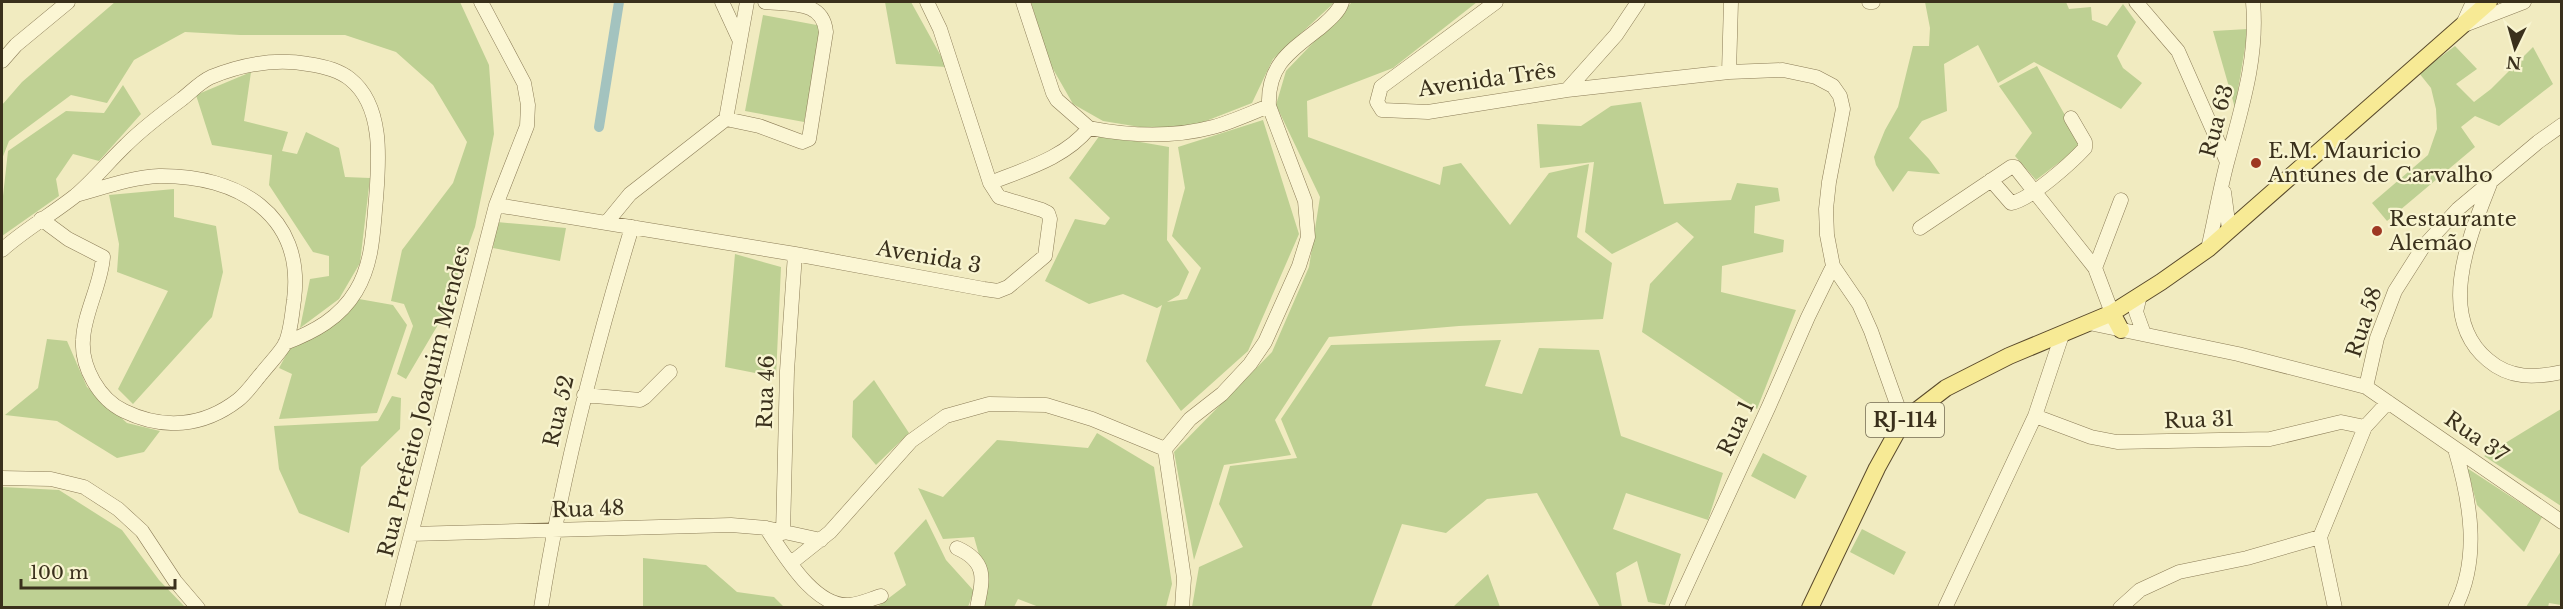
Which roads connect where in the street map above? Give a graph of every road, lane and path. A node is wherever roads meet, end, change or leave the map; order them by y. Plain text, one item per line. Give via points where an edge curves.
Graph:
1 (68, 2) edge
2 (481, 2) edge
3 (722, 2) edge
4 (747, 2) edge
5 (765, 2) edge
6 (927, 2) edge
7 (1023, 2) edge
8 (1342, 2) edge
9 (1496, 2) edge
10 (1638, 2) edge
11 (1731, 2) edge
12 (2136, 2) edge
13 (2253, 2) edge
14 (2473, 2) edge
15 (2489, 2) edge
16 (2524, 2) edge
17 (2463, 26) junction
18 (740, 41) junction
19 (2, 61) edge
20 (1729, 72) junction
21 (1567, 90) junction
22 (1269, 106) junction
23 (2071, 118) dead end
24 (726, 119) junction
25 (2562, 125) edge
26 (1089, 128) junction
27 (2227, 162) junction
28 (1991, 180) junction
29 (990, 183) junction
30 (2223, 184) junction
31 (2490, 184) junction
32 (2035, 190) junction
33 (75, 195) junction
34 (2121, 200) dead end
35 (496, 205) junction
36 (41, 219) junction
37 (607, 222) junction
38 (632, 227) junction
39 (1920, 228) dead end
40 (2229, 229) junction
41 (2208, 249) junction
42 (2, 250) edge
43 (795, 254) junction
44 (1833, 266) junction
45 (2095, 268) junction
46 (2140, 296) junction
47 (2114, 312) junction
48 (2137, 318) junction
49 (2089, 323) junction
50 (2124, 330) junction
51 (2144, 334) junction
52 (2062, 335) junction
53 (285, 344) junction
54 (670, 372) dead end
55 (2562, 372) edge
56 (2366, 387) junction
57 (584, 395) junction
58 (2388, 402) junction
59 (2036, 416) junction
60 (1904, 421) junction
61 (2365, 427) junction
62 (1165, 449) junction
63 (2455, 449) junction
64 (2, 478) edge
65 (2562, 522) edge
66 (766, 528) junction
67 (553, 532) junction
68 (783, 532) junction
69 (411, 534) junction
70 (2320, 537) junction
71 (821, 540) junction
72 (957, 548) dead end
73 (791, 563) junction
74 (881, 596) dead end
75 (198, 608) edge
76 (392, 608) edge
77 (541, 608) edge
78 (976, 608) edge
79 (1182, 608) edge
80 (1676, 608) edge
81 (1810, 608) edge
82 (1945, 608) edge
83 (2120, 608) edge
84 (2335, 608) edge
85 (2454, 608) edge

1 - 19 street
2 - 35 street, Rua Prefeito Joaquim Mendes via 524,83 528,105 523,141
3 - 18 street
4 - 18 street
5 - 24 street via 812,8 825,20 808,139 802,142
6 - 29 street via 940,29
7 - 26 street via 1048,83 1057,100
8 - 22 street via 1326,22 1278,64 1272,77
9 - 21 street, Avenida Três via 1381,87 1377,102 1382,110 1428,112
10 - 21 street via 1616,35
11 - 20 street
12 - 27 street via 2178,51
13 - 27 street, Rua 63 via 2252,65
14 - 17 street
15 - 17 main road, RJ-114
16 - 17 street
17 - 40 main road, RJ-114
18 - 24 street
20 - 21 street, Avenida Três
20 - 44 street, Avenida Três via 1794,72 1816,77 1833,86 1840,96 1842,109 1826,209
22 - 26 street via 1213,127 1172,134 1141,135
22 - 62 street via 1305,201 1308,237 1265,342 1250,364 1190,419
23 - 32 street via 2085,148
24 - 37 street via 636,188
25 - 31 street, Rua 58
26 - 29 street via 1053,157
27 - 30 street, Rua 63
28 - 32 street via 2011,203
28 - 32 street via 2013,166
28 - 39 street
29 - 43 street, Avenida 3 via 999,196 1042,210 1050,219 1045,256 1018,280 998,291
30 - 40 street
30 - 41 street, Rua 63
31 - 55 street via 2466,250 2461,308 2466,331 2481,354 2503,370 2528,377
31 - 56 street, Rua 58 via 2458,209 2423,247 2395,291 2377,338
32 - 45 street
33 - 36 street
33 - 53 street via 157,176 191,177 229,186 247,195 269,212 290,242 295,261 296,284
33 - 53 street via 128,143 208,79 246,65 278,61 325,67 350,79 364,95 377,135 378,170 369,267 356,292 335,316 311,333
34 - 45 street
35 - 37 street, Avenida 3
35 - 69 street, Rua Prefeito Joaquim Mendes
36 - 42 street
36 - 53 street via 68,239 103,256 83,340 92,379 117,408 165,425 211,416 239,399
37 - 38 street, Avenida 3
38 - 43 street, Avenida 3
38 - 57 street, Rua 52
40 - 41 main road, RJ-114
41 - 46 main road, RJ-114
43 - 68 street, Rua 46
44 - 60 street via 1859,304
44 - 80 street, Rua 1
45 - 47 street
46 - 47 main road, RJ-114
46 - 48 street
47 - 48 main road via 2128,310
47 - 49 main road, RJ-114
47 - 50 main road
48 - 50 street via 2135,327
48 - 51 street
49 - 50 street, Rua 37
49 - 52 main road, RJ-114
50 - 51 street, Rua 37
51 - 56 street, Rua 37
52 - 59 street
52 - 60 main road, RJ-114 via 1946,388
54 - 57 street via 640,399
56 - 58 street, Rua 37
57 - 67 street, Rua 52
58 - 61 street
58 - 63 street, Rua 37
59 - 61 street, Rua 31 via 2091,437 2117,442 2270,439 2341,422
59 - 82 street
60 - 81 main road, RJ-114 via 1877,468
61 - 70 street
62 - 71 street via 1092,418 1046,405 989,404 946,416 911,441
62 - 79 street via 1184,578
63 - 65 street, Rua 37
63 - 85 street via 2468,500 2470,534 2468,572
64 - 75 street via 51,479 84,487 118,509 142,531
66 - 67 street, Rua 48 via 731,525
66 - 68 street, Rua 48
66 - 73 street
67 - 69 street, Rua 48
67 - 77 street, Rua 52
68 - 71 street, Rua 48
69 - 76 street, Rua Prefeito Joaquim Mendes
70 - 83 street via 2179,572 2140,590
70 - 84 street
71 - 73 street
72 - 78 street via 972,555 980,567
73 - 74 street via 814,592 834,603 849,605

